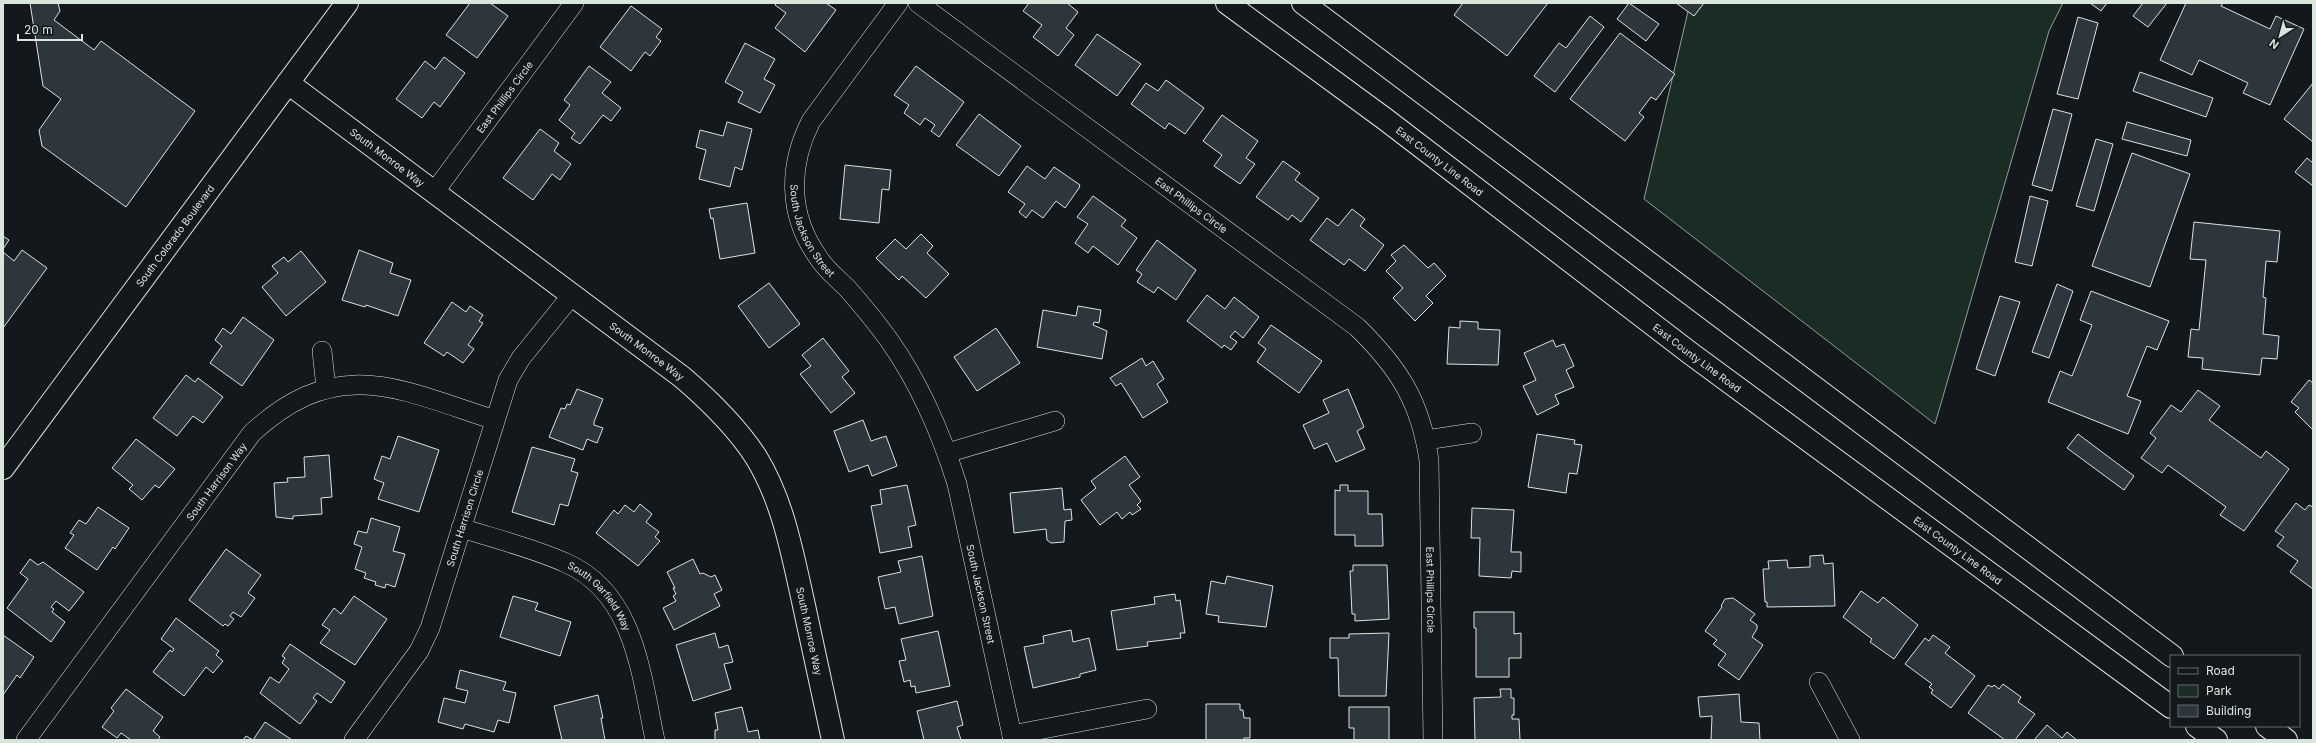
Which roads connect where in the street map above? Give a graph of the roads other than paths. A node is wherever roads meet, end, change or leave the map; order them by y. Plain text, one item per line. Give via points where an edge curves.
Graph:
1 (347, 3) edge
2 (574, 3) edge
3 (898, 3) edge
4 (918, 3) edge
5 (1227, 3) edge
6 (1303, 3) edge
7 (288, 83) junction
8 (435, 192) junction
9 (572, 295) junction
10 (322, 351) dead end
11 (326, 388) junction
12 (495, 420) junction
13 (1055, 421) dead end
14 (1472, 433) dead end
15 (1426, 440) junction
16 (947, 453) junction
17 (3, 468) edge
18 (461, 528) junction
19 (2171, 655) edge
20 (1819, 682) dead end
21 (2170, 706) edge
22 (1147, 709) dead end
23 (2198, 727) edge
24 (2268, 727) edge
25 (1012, 738) edge
26 (26, 740) edge
27 (354, 740) edge
28 (655, 740) edge
29 (833, 740) edge
30 (1432, 740) edge
31 (1850, 740) edge
32 (2216, 740) edge
33 (2286, 740) edge

1 - 7 main road, South Colorado Boulevard
2 - 8 street, East Phillips Circle
3 - 16 street, South Jackson Street via 811,121 801,140 796,158 793,188 797,215 806,239 818,259 853,295 888,339 929,409
4 - 15 street, East Phillips Circle via 1357,327 1382,350 1402,378 1417,408
5 - 21 main road, East County Line Road via 1385,119 1690,353
6 - 19 main road
7 - 8 main road, South Monroe Way
7 - 17 main road, South Colorado Boulevard
8 - 9 main road, South Monroe Way
9 - 12 street, South Harrison Circle via 521,358 508,380
9 - 29 main road, South Monroe Way via 682,377 712,403 738,432 756,458 774,493 788,537
10 - 11 street
11 - 12 street, South Harrison Way via 364,384 392,387
11 - 26 street, South Harrison Way via 297,399 273,414 252,433
12 - 18 street, South Harrison Circle
13 - 16 street
14 - 15 street
15 - 30 street, East Phillips Circle via 1429,460
16 - 25 street, South Jackson Street via 957,484
18 - 27 street, South Harrison Circle via 430,628 419,651
18 - 28 street, South Garfield Way via 567,563 588,576 607,594 623,618 633,642
20 - 31 street
22 - 25 street, South Jackson Street
23 - 32 main road
24 - 33 main road

